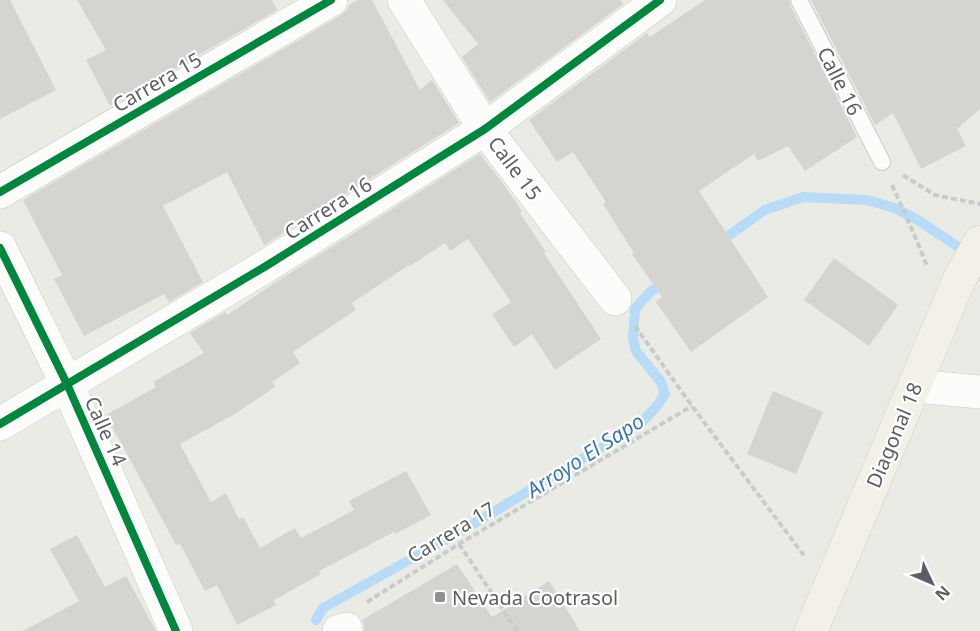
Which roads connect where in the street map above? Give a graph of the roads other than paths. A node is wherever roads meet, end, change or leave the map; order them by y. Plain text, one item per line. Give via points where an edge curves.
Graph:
1 (331, 0) edge
2 (404, 0) edge
3 (660, 0) edge
4 (799, 0) edge
5 (485, 129) junction
6 (882, 162) road end
7 (0, 192) edge
8 (980, 242) edge
9 (0, 248) edge
10 (615, 299) dead end
11 (67, 384) junction
12 (915, 386) junction
13 (980, 392) edge
14 (0, 424) edge
15 (176, 631) edge
16 (812, 631) edge

1 - 7 street, Carrera 15
2 - 5 street, Calle 15
3 - 5 street, Carrera 16
4 - 6 lane, Calle 16
5 - 10 street, Calle 15
5 - 11 street, Carrera 16
8 - 12 main road, Diagonal 18 via 959,280
9 - 11 street, Calle 14
11 - 14 street, Carrera 16
11 - 15 street, Calle 14
12 - 13 street
12 - 16 main road, Diagonal 18

